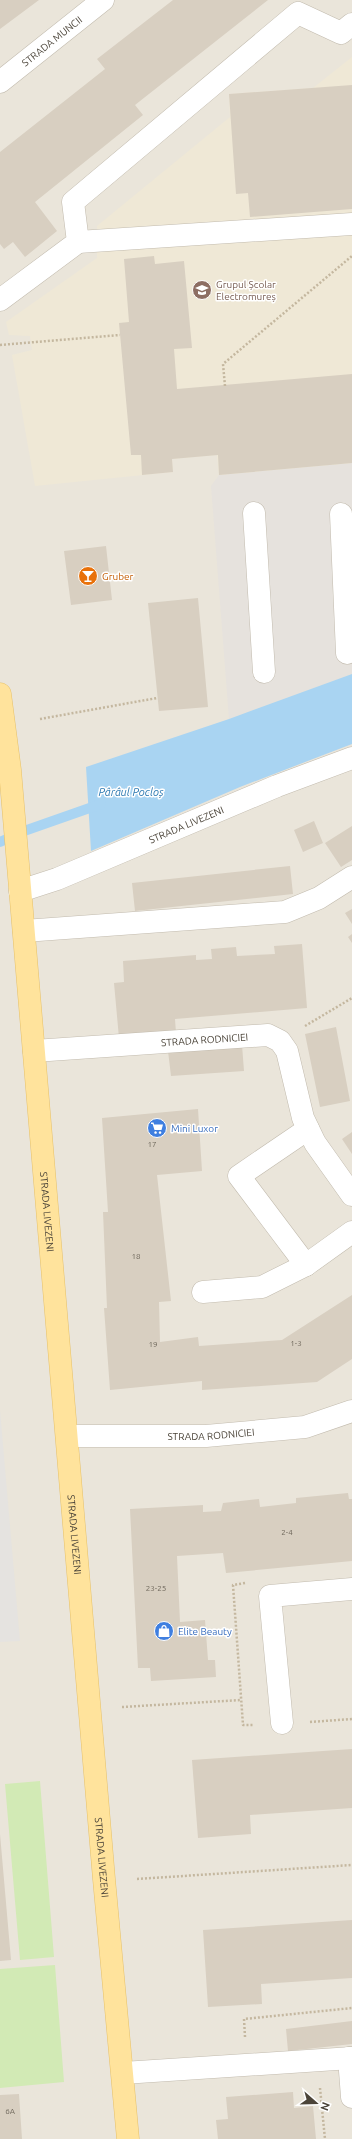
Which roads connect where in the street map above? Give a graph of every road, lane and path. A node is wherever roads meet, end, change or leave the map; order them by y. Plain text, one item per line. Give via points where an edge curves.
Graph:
1 (102, 0) edge
2 (352, 24) edge
3 (2, 77) edge
4 (352, 224) edge
5 (78, 242) junction
6 (352, 256) edge
7 (0, 300) edge
8 (120, 335) dead end
9 (0, 346) edge
10 (225, 386) dead end
11 (254, 513) dead end
12 (341, 514) dead end
13 (347, 653) dead end
14 (264, 672) dead end
15 (0, 694) edge
16 (157, 698) dead end
17 (40, 719) dead end
18 (2, 726) edge
19 (352, 758) edge
20 (352, 877) edge
21 (19, 888) junction
22 (24, 931) junction
23 (352, 998) edge
24 (280, 1041) junction
25 (34, 1051) junction
26 (308, 1129) junction
27 (352, 1194) edge
28 (352, 1232) edge
29 (306, 1265) junction
30 (203, 1292) dead end
31 (352, 1411) edge
32 (67, 1436) junction
33 (352, 1589) edge
34 (241, 1700) dead end
35 (122, 1707) dead end
36 (352, 1719) edge
37 (282, 1723) joint
38 (352, 1866) edge
39 (137, 1879) dead end
40 (352, 2008) edge
41 (246, 2038) dead end
42 (350, 2058) edge
43 (123, 2073) junction
44 (320, 2084) dead end
45 (352, 2097) edge
46 (128, 2139) edge
47 (324, 2139) edge

1 - 3 street, STRADA MUNCII
2 - 5 street via 341,33 298,13 72,202
4 - 5 street
5 - 7 street
6 - 10 path via 223,364
8 - 9 path
11 - 14 street
12 - 13 street
15 - 18 main road, STRADA LIVEZENI
16 - 17 path
18 - 21 main road, STRADA LIVEZENI via 10,770
19 - 21 street, STRADA LIVEZENI via 277,786 57,879
20 - 22 street via 319,898 285,912
21 - 22 main road, STRADA LIVEZENI
22 - 25 main road, STRADA LIVEZENI
23 - 24 path
24 - 25 street, STRADA RODNICIEI via 268,1035
24 - 26 street via 287,1051
25 - 32 main road, STRADA LIVEZENI
26 - 27 street
26 - 29 street via 239,1176
28 - 29 street
29 - 30 street via 262,1288
31 - 32 street, STRADA RODNICIEI via 305,1427 206,1436
32 - 43 main road, STRADA LIVEZENI
33 - 37 street via 270,1596
34 - 35 path
36 - 37 path
38 - 39 path
40 - 41 path via 244,2019
42 - 43 street
42 - 45 street
43 - 46 main road, STRADA LIVEZENI
44 - 47 path

